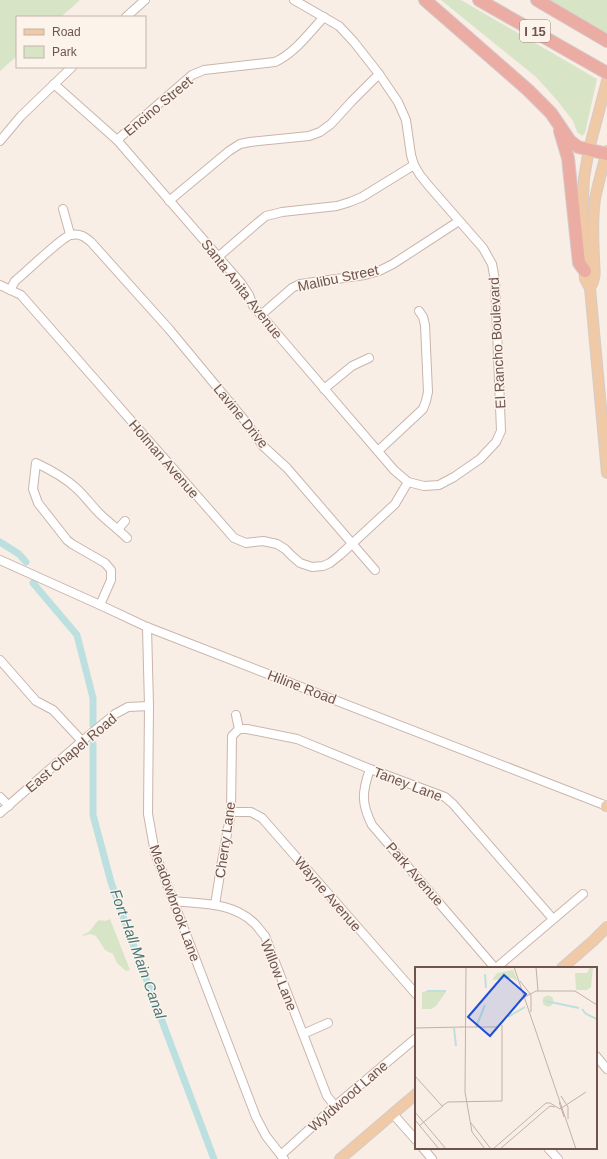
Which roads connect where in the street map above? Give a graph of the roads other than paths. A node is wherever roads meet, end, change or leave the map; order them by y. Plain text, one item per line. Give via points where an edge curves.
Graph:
1 (145, 0) edge
2 (294, 0) edge
3 (425, 0) edge
4 (479, 0) edge
5 (537, 0) edge
6 (127, 16) edge
7 (324, 17) junction
8 (603, 38) edge
9 (71, 68) edge
10 (607, 73) edge
11 (380, 74) junction
12 (607, 81) edge
13 (54, 84) junction
14 (558, 124) junction
15 (117, 140) junction
16 (0, 141) edge
17 (589, 149) junction
18 (607, 153) edge
19 (414, 165) junction
20 (169, 201) junction
21 (63, 209) dead end
22 (459, 221) junction
23 (70, 234) junction
24 (218, 257) junction
25 (585, 271) junction
26 (0, 285) edge
27 (590, 288) junction
28 (10, 290) junction
29 (419, 311) dead end
30 (261, 315) junction
31 (369, 358) dead end
32 (324, 389) junction
33 (604, 422) edge
34 (378, 451) junction
35 (607, 473) edge
36 (408, 482) junction
37 (125, 521) dead end
38 (118, 529) junction
39 (127, 538) dead end
40 (352, 544) junction
41 (0, 560) edge
42 (375, 570) dead end
43 (100, 605) junction
44 (147, 627) junction
45 (0, 660) edge
46 (149, 706) junction
47 (236, 715) dead end
48 (239, 729) junction
49 (82, 741) junction
50 (370, 769) junction
51 (0, 797) edge
52 (9, 806) junction
53 (607, 806) edge
54 (231, 812) junction
55 (0, 813) edge
56 (583, 894) dead end
57 (173, 901) junction
58 (216, 905) junction
59 (553, 919) junction
60 (607, 927) edge
61 (494, 967) edge
62 (496, 967) edge
63 (563, 967) edge
64 (415, 993) edge
65 (328, 1023) dead end
66 (303, 1034) junction
67 (415, 1039) edge
68 (597, 1057) edge
69 (607, 1069) edge
70 (415, 1095) edge
71 (336, 1106) junction
72 (393, 1114) junction
73 (415, 1139) edge
74 (424, 1149) edge
75 (549, 1149) edge
76 (283, 1157) edge
77 (340, 1159) edge
78 (432, 1159) edge
79 (558, 1159) edge

1 - 6 street
2 - 7 street, El Rancho Boulevard
3 - 14 highway via 528,90 551,113
4 - 10 highway, I 15
5 - 8 highway, I 15
7 - 11 street, El Rancho Boulevard via 339,26
7 - 15 street, Encino Street via 294,50 275,62 204,70 192,75
9 - 13 street
11 - 19 street, El Rancho Boulevard via 406,120
11 - 20 street via 332,124 320,132 309,136 240,144
12 - 17 main road
13 - 15 street, Santa Anita Avenue
13 - 16 street
14 - 17 highway via 570,141 578,147
14 - 25 highway via 568,158 579,263
15 - 20 street, Santa Anita Avenue
17 - 18 highway
17 - 25 main road via 582,198
18 - 27 main road via 594,213 595,274
19 - 22 street, El Rancho Boulevard
19 - 24 street via 350,202 266,216
20 - 24 street, Santa Anita Avenue
21 - 23 street
22 - 30 street, Malibu Street via 379,271 300,284
22 - 36 street, El Rancho Boulevard via 483,248 492,264 495,280 501,431 496,442 480,459 440,485 424,486
23 - 28 street via 15,281
23 - 40 street, Lavine Drive via 82,235 92,242 169,329 263,446 287,468
24 - 30 street, Santa Anita Avenue via 245,289 253,306
25 - 27 main road via 585,279
26 - 28 street, Holman Avenue
27 - 33 main road
28 - 40 street, Holman Avenue via 21,295 234,538 246,543 263,541 277,544 285,548 300,563 312,567 330,563
29 - 34 street via 425,325 428,392 426,401 423,409
30 - 32 street, Santa Anita Avenue
31 - 32 street via 352,366
32 - 34 street, Santa Anita Avenue
33 - 35 main road
34 - 36 street, Santa Anita Avenue
36 - 40 street via 395,504
37 - 38 street
38 - 39 street
38 - 43 street via 66,479 36,463 33,489 38,503 67,540 105,563 111,570 111,580
40 - 42 street, Lavine Drive
41 - 43 street, Hiline Road
43 - 44 street, Hiline Road
44 - 46 street, Meadowbrook Lane
44 - 53 street, Hiline Road
45 - 49 street via 36,701 53,710
46 - 49 street, East Chapel Road via 128,707 115,714
46 - 57 street, Meadowbrook Lane via 148,814 155,853
47 - 48 street
48 - 50 street, Taney Lane via 296,739
48 - 54 street, Cherry Lane via 232,736
49 - 52 street, East Chapel Road
50 - 59 street, Taney Lane via 445,797
50 - 61 street, Park Avenue via 363,798 372,825
51 - 52 street
52 - 55 street, East Chapel Road
54 - 58 street, Cherry Lane
54 - 64 street, Wayne Avenue via 251,812 262,818
56 - 59 street
57 - 58 street, Willow Lane
57 - 76 street, Meadowbrook Lane via 256,1116 266,1136
58 - 66 street, Willow Lane via 240,913 255,924 264,936
59 - 62 street
60 - 63 main road
65 - 66 street
66 - 71 street, Willow Lane via 327,1096
67 - 71 street, Wyldwood Lane
68 - 69 street
70 - 72 main road
71 - 76 street, Wyldwood Lane
72 - 73 street
72 - 77 main road
74 - 78 street
75 - 79 street

